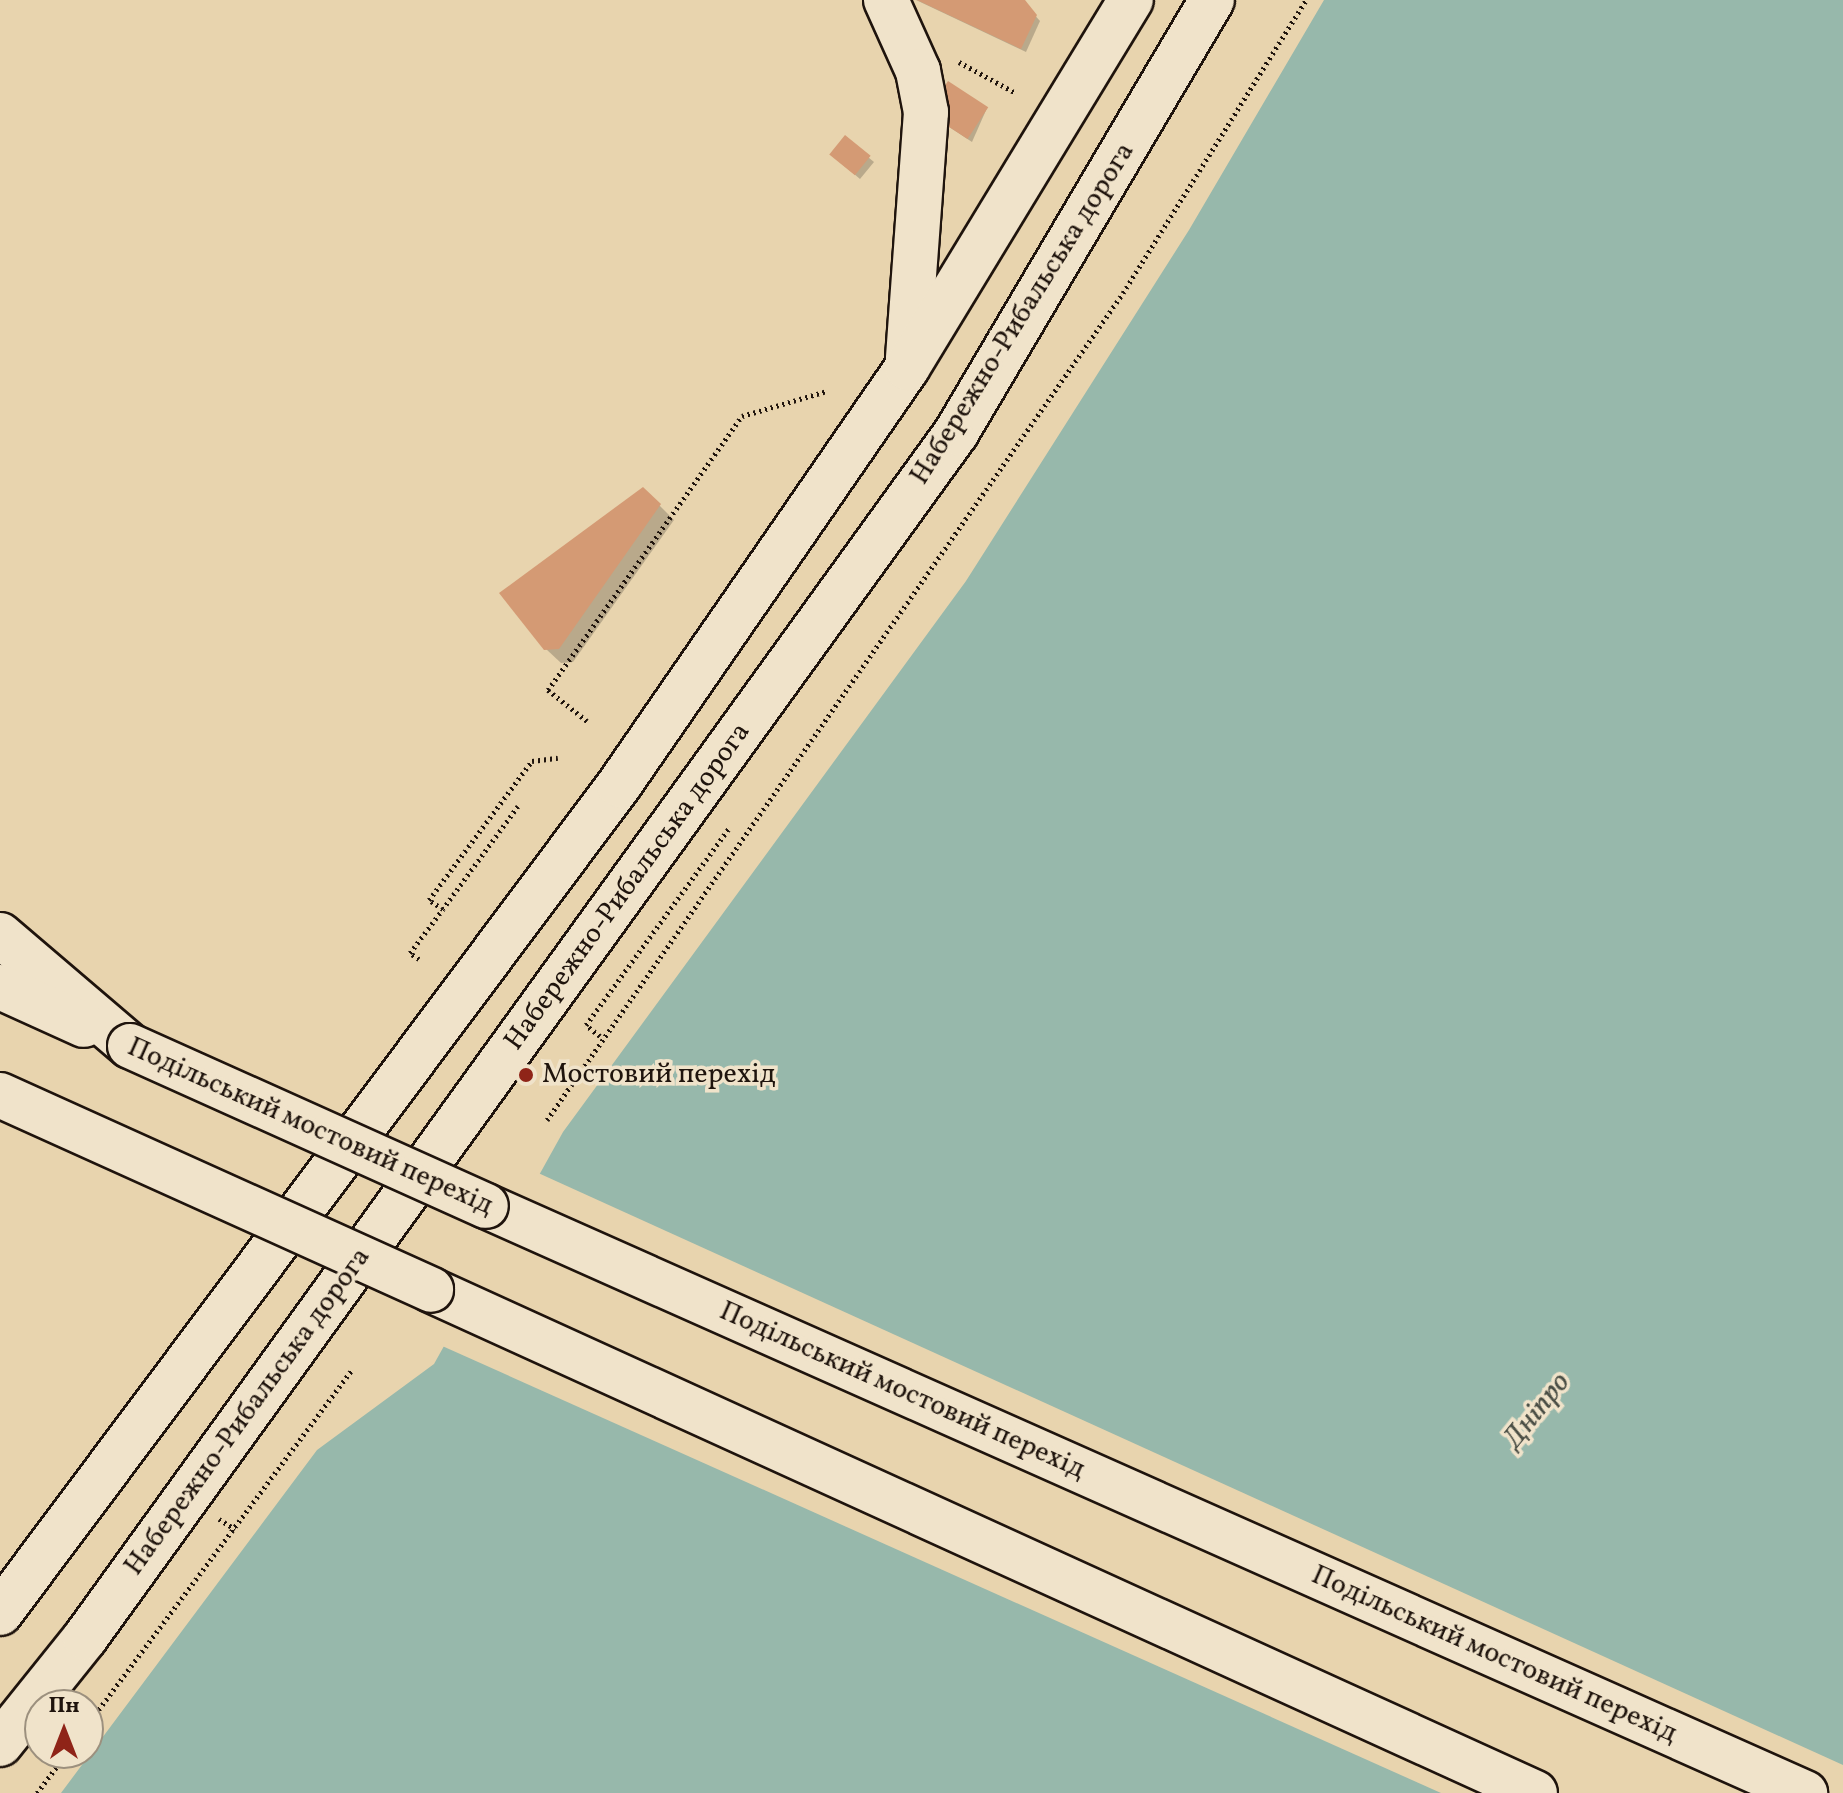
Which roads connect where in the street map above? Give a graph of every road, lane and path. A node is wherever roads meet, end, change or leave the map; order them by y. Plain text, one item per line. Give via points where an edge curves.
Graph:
1 (886, 0) edge
2 (1131, 0) edge
3 (1212, 0) edge
4 (1306, 0) edge
5 (907, 368) junction
6 (827, 391) dead end
7 (587, 721) dead end
8 (558, 758) dead end
9 (518, 806) dead end
10 (729, 828) dead end
11 (443, 909) junction
12 (0, 935) edge
13 (419, 959) dead end
14 (0, 987) edge
15 (600, 1036) junction
16 (130, 1046) junction
17 (0, 1095) edge
18 (547, 1120) dead end
19 (353, 1369) dead end
20 (218, 1518) dead end
21 (235, 1529) junction
22 (0, 1613) edge
23 (104, 1703) edge
24 (0, 1744) edge
25 (55, 1769) edge
26 (37, 1793) edge
27 (1535, 1793) edge
28 (1805, 1793) edge

1 - 5 main road via 918,71 926,112
2 - 5 main road
3 - 24 main road, Набережно-Рибальська дорога via 956,433 85,1638
4 - 15 path via 1250,98 1013,455
5 - 22 main road via 619,785
6 - 7 path via 742,416 548,690
8 - 11 path via 532,761 429,900
9 - 11 path
10 - 15 path via 586,1025
11 - 13 path via 410,953
12 - 16 main road
14 - 16 main road, Подільський мостовий перехід
15 - 18 path
16 - 28 main road, Подільський мостовий перехід, bridge
17 - 27 main road, bridge
19 - 21 path
20 - 21 path
21 - 23 path
25 - 26 path

